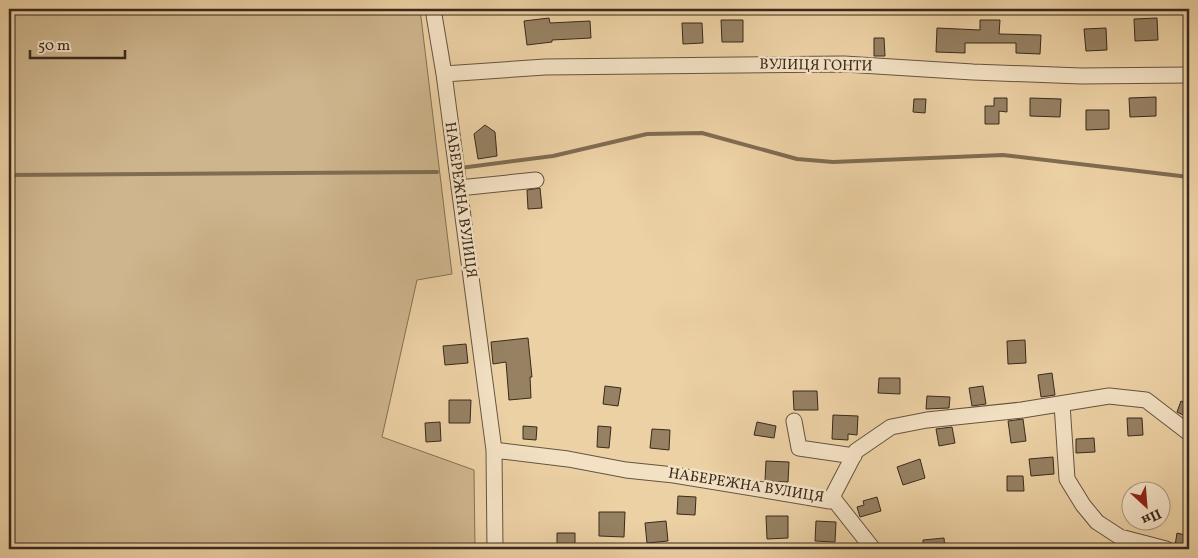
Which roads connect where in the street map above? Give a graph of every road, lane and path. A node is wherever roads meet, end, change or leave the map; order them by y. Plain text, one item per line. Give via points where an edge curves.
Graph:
1 (433, 9) edge
2 (444, 74) junction
3 (1189, 75) edge
4 (536, 180) dead end
5 (459, 188) junction
6 (1062, 404) junction
7 (794, 421) dead end
8 (1189, 434) edge
9 (494, 450) junction
10 (854, 456) junction
11 (832, 497) junction
12 (495, 549) edge
13 (873, 549) edge
14 (1166, 549) edge

1 - 2 street, НАБЕРЕЖНА ВУЛИЦЯ
2 - 3 street, ВУЛИЦЯ ГОНТИ via 555,67 844,64 1081,76
2 - 5 street, НАБЕРЕЖНА ВУЛИЦЯ
4 - 5 street
5 - 9 street, НАБЕРЕЖНА ВУЛИЦЯ
6 - 8 street, НАБЕРЕЖНА ВУЛИЦЯ via 1109,396 1146,400
6 - 10 street, НАБЕРЕЖНА ВУЛИЦЯ via 927,420 891,428 856,451
6 - 14 street via 1067,479 1084,504 1097,522 1120,537
7 - 10 street via 798,448
9 - 11 street, НАБЕРЕЖНА ВУЛИЦЯ via 674,474 830,501
9 - 12 street, НАБЕРЕЖНА ВУЛИЦЯ
10 - 11 street, НАБЕРЕЖНА ВУЛИЦЯ
11 - 13 street

